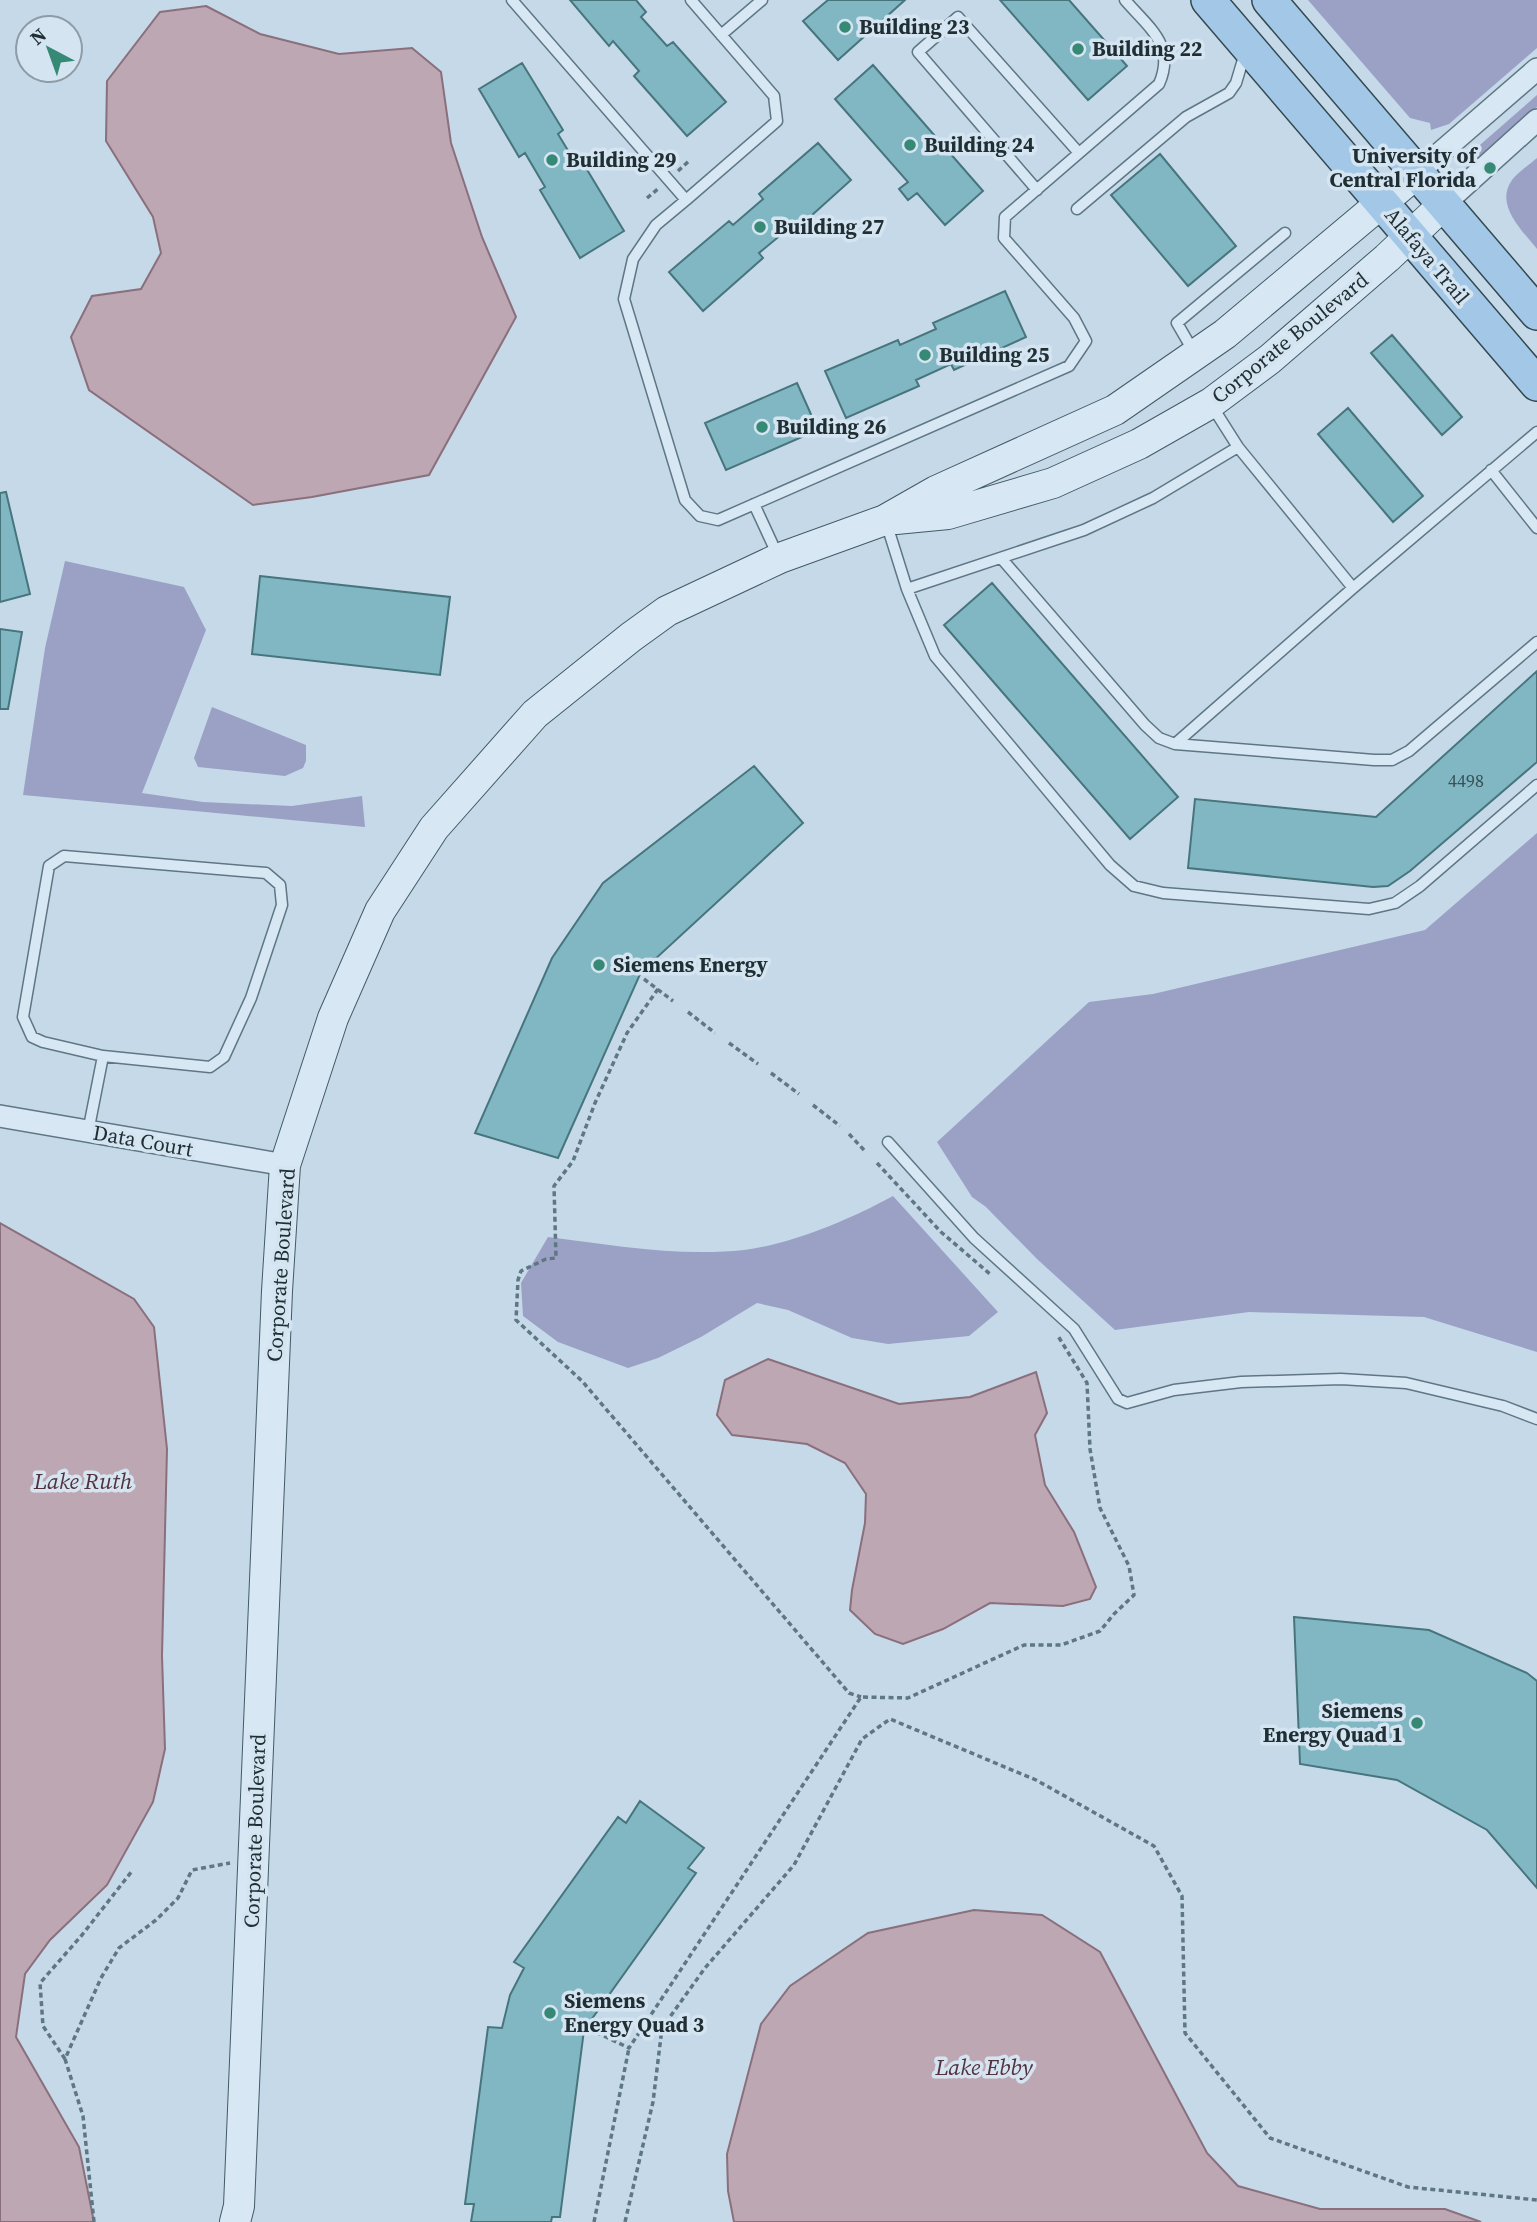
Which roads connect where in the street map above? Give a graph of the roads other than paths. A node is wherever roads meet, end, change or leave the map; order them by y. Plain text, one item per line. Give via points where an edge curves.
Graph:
1 (512, 0) edge
2 (691, 0) edge
3 (762, 0) edge
4 (1125, 0) edge
5 (1208, 0) edge
6 (1269, 0) edge
7 (721, 35) junction
8 (1246, 44) junction
9 (1537, 69) edge
10 (1537, 120) edge
11 (1079, 153) junction
12 (1417, 173) junction
13 (1037, 190) junction
14 (686, 200) junction
15 (1382, 202) junction
16 (1444, 204) junction
17 (1077, 209) dead end
18 (1285, 233) dead end
19 (1410, 236) junction
20 (1537, 313) edge
21 (1196, 356) junction
22 (1537, 384) edge
23 (1211, 403) junction
24 (1537, 432) edge
25 (1238, 447) junction
26 (1491, 470) junction
27 (754, 504) junction
28 (885, 520) junction
29 (1537, 528) edge
30 (780, 558) junction
31 (1002, 559) junction
32 (1353, 588) junction
33 (907, 589) junction
34 (1537, 642) edge
35 (1175, 744) junction
36 (1537, 785) edge
37 (103, 1056) junction
38 (0, 1116) edge
39 (88, 1132) junction
40 (888, 1142) dead end
41 (285, 1166) junction
42 (1537, 1419) edge
43 (239, 2217) edge

1 - 14 lane
2 - 7 lane
3 - 7 lane
4 - 11 lane via 1163,44 1166,69 1159,84
5 - 8 main road, Alafaya Trail
6 - 12 main road
7 - 14 lane via 774,96 777,121
8 - 15 main road, Alafaya Trail
8 - 17 lane via 1243,66 1228,93 1186,117
9 - 12 street
10 - 16 street
11 - 13 lane
11 - 13 lane via 958,17 918,52
12 - 15 street, Corporate Boulevard
12 - 16 main road
13 - 27 lane via 1005,217 1004,238 1074,318 1086,341 1069,366
14 - 27 lane via 656,225 633,259 624,299 685,500 699,516 718,520
15 - 19 main road, Alafaya Trail
15 - 21 street, Corporate Boulevard
16 - 19 street, Corporate Boulevard
16 - 20 main road
18 - 21 lane via 1177,323
19 - 22 main road, Alafaya Trail
19 - 23 street, Corporate Boulevard via 1270,359
21 - 28 street, Corporate Boulevard via 1115,410 936,491
23 - 25 lane
23 - 28 street, Corporate Boulevard via 1139,444 1053,483 948,514
24 - 26 lane
25 - 31 lane via 1153,498 1084,530
25 - 32 lane
26 - 29 lane
26 - 32 lane
27 - 30 lane
28 - 30 street, Corporate Boulevard
28 - 33 lane
30 - 41 street, Corporate Boulevard via 667,611 631,637 535,714 434,828 380,911 343,994
31 - 33 lane
31 - 35 lane via 1145,724 1159,738
32 - 35 lane
33 - 36 lane via 935,656 1110,865 1134,886 1163,893 1369,909 1395,902 1420,886
34 - 35 lane via 1409,751 1392,760
37 - 37 lane via 210,1067 224,1057 282,905 280,885 266,873 78,857 64,856 49,866 23,1017 32,1037
37 - 39 lane
38 - 39 street, Data Court
39 - 41 street, Data Court
40 - 42 lane via 974,1238 1074,1329 1118,1399 1127,1403 1174,1390 1241,1382 1341,1379 1406,1383 1503,1406
41 - 43 street, Corporate Boulevard

